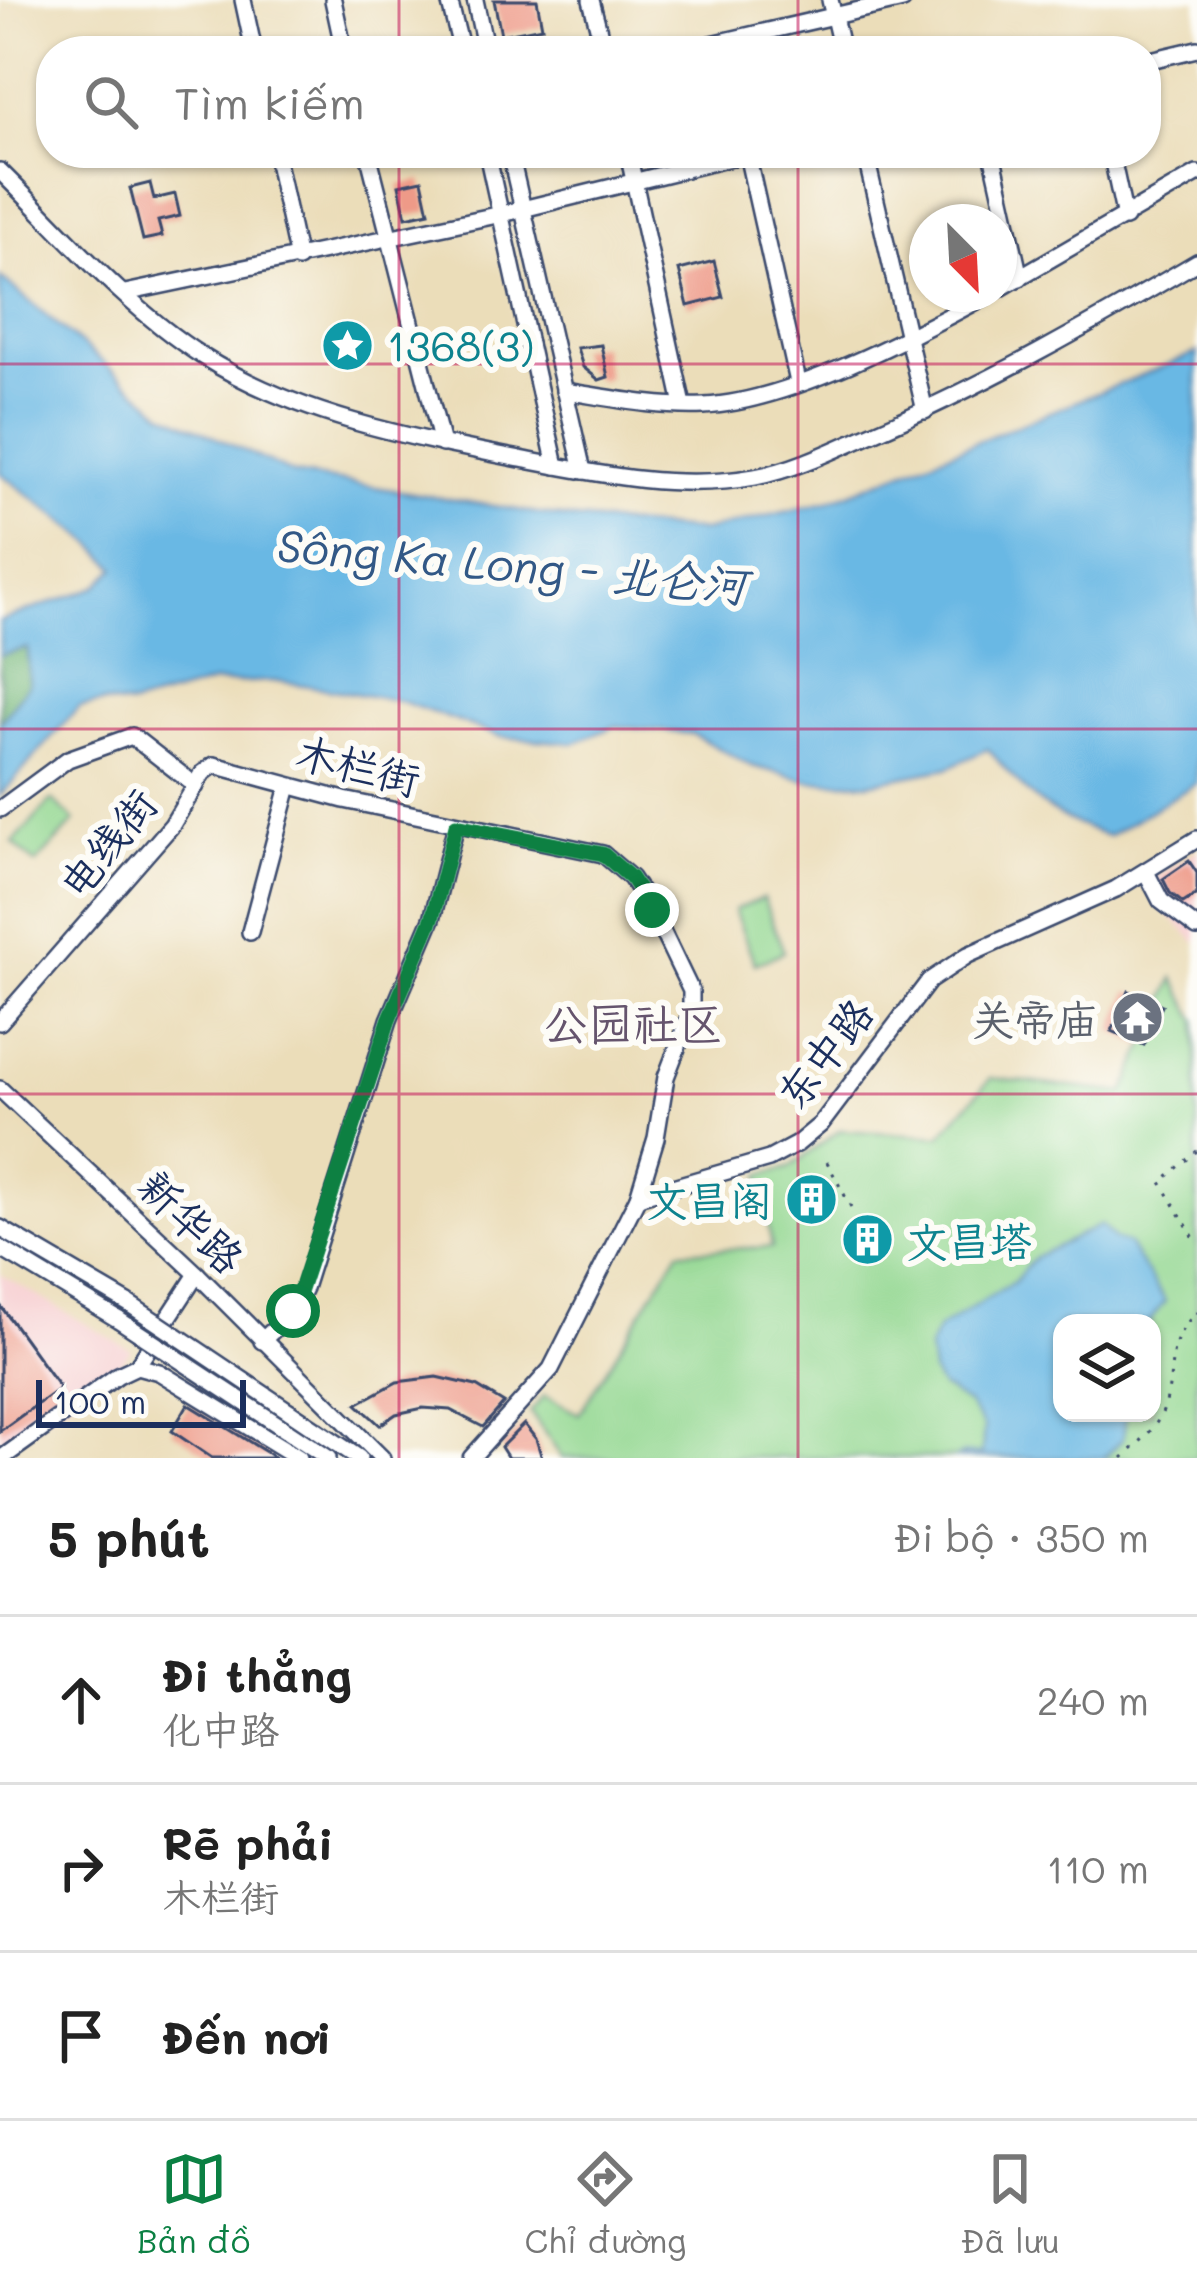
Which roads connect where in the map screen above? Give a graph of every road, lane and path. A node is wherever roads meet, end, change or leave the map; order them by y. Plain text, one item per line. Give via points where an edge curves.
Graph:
1 (243, 0) edge
2 (333, 0) edge
3 (449, 0) edge
4 (475, 0) edge
5 (591, 0) edge
6 (903, 0) edge
7 (832, 8) edge
8 (251, 36) edge
9 (341, 36) edge
10 (458, 36) edge
11 (483, 36) edge
12 (600, 36) edge
13 (734, 36) edge
14 (1197, 50) edge
15 (1161, 58) edge
16 (278, 168) edge
17 (371, 168) edge
18 (491, 168) edge
19 (513, 168) edge
20 (631, 168) edge
21 (685, 168) edge
22 (752, 168) edge
23 (869, 168) edge
24 (995, 168) edge
25 (1114, 168) edge
26 (0, 171) edge
27 (1197, 175) edge
28 (634, 180) junction
29 (523, 209) junction
30 (502, 214) junction
31 (1125, 218) junction
32 (387, 239) junction
33 (298, 259) junction
34 (1197, 262) edge
35 (1020, 278) junction
36 (1017, 280) edge
37 (125, 293) junction
38 (957, 312) edge
39 (908, 339) junction
40 (798, 382) junction
41 (564, 391) junction
42 (683, 405) junction
43 (925, 411) junction
44 (442, 444) junction
45 (556, 466) junction
46 (583, 471) junction
47 (219, 764) joint
48 (196, 786) junction
49 (289, 786) junction
50 (0, 809) edge
51 (456, 825) junction
52 (1197, 839) edge
53 (1146, 872) junction
54 (1197, 928) edge
55 (250, 932) dead end
56 (0, 1022) edge
57 (0, 1089) edge
58 (1197, 1151) edge
59 (827, 1162) dead end
60 (638, 1197) junction
61 (851, 1209) dead end
62 (0, 1228) edge
63 (1197, 1243) edge
64 (0, 1248) edge
65 (197, 1274) junction
66 (1197, 1312) edge
67 (262, 1341) junction
68 (137, 1366) junction
69 (285, 1419) junction
70 (2, 1458) edge
71 (299, 1458) edge
72 (328, 1458) edge
73 (359, 1458) edge
74 (382, 1458) edge
75 (471, 1458) edge
76 (1123, 1458) edge

1 - 8 street
2 - 9 street
3 - 10 street
4 - 11 street
5 - 12 street
6 - 7 street
7 - 13 street
14 - 15 street
16 - 33 street
17 - 32 street
18 - 30 street
19 - 29 street
20 - 28 street
21 - 28 street
22 - 40 street
23 - 39 street
24 - 35 street
25 - 31 street
26 - 37 street
27 - 31 street
28 - 29 street
28 - 42 street
29 - 30 street
29 - 41 street
30 - 32 street
30 - 45 street
31 - 35 street
32 - 33 street
32 - 44 street
33 - 37 street
34 - 43 street
35 - 36 street
37 - 44 street via 204,357 260,386
38 - 39 street
39 - 40 street
39 - 43 street
40 - 42 street via 726,404
41 - 42 street
41 - 46 street
43 - 46 street via 756,477 665,482
44 - 45 street
45 - 46 street
47 - 48 street, 电线街
47 - 49 street, 木栏街
48 - 50 street via 132,736 68,759
48 - 56 street, 电线街 via 172,825
49 - 51 street, 木栏街
49 - 55 street
51 - 60 street, 木栏街 via 603,854 652,910 693,1002
51 - 67 street via 432,919 389,1020 300,1298
52 - 53 street, 东中路
53 - 54 street via 1161,901
53 - 60 street, 东中路 via 929,981 821,1124 797,1144
57 - 65 street, 新华路
58 - 63 path via 1161,1182
59 - 61 path
60 - 75 street via 551,1369
62 - 69 street, bridge via 128,1303
64 - 69 street, bridge
65 - 67 street, 新华路
65 - 68 street
66 - 76 path via 1170,1352 1167,1402 1154,1429
67 - 74 street, 新华路
68 - 70 street
68 - 71 street
69 - 72 street
69 - 73 street

